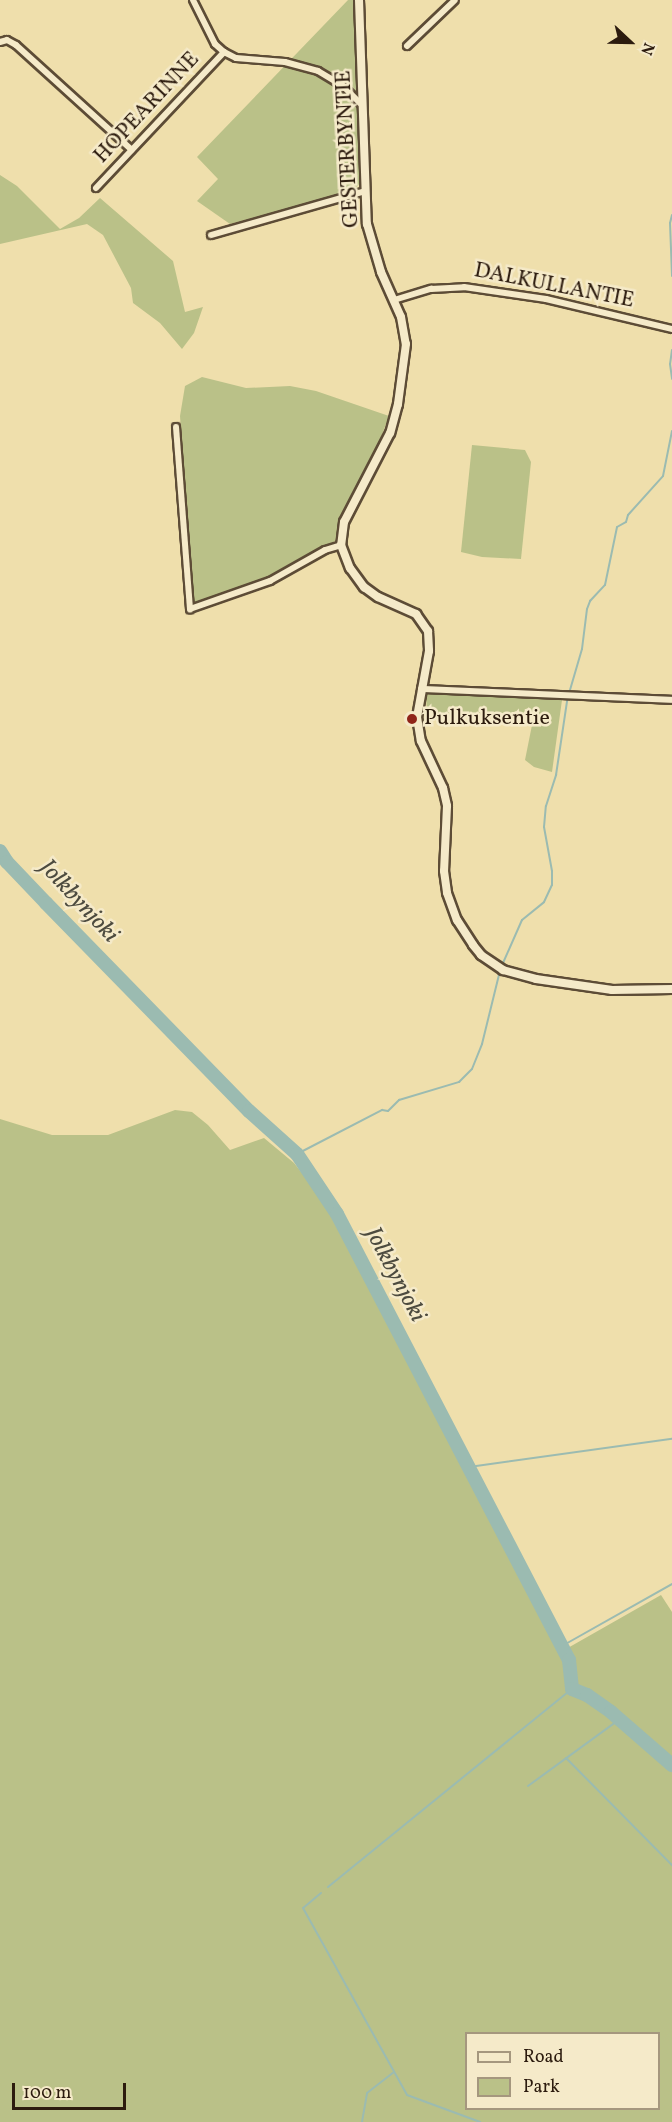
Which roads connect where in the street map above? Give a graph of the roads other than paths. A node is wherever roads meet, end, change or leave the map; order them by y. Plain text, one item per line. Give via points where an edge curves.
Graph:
1 (193, 0) edge
2 (359, 0) edge
3 (453, 0) edge
4 (0, 42) edge
5 (407, 46) dead end
6 (224, 52) junction
7 (363, 106) junction
8 (132, 150) junction
9 (96, 188) dead end
10 (365, 191) junction
11 (211, 235) dead end
12 (394, 300) junction
13 (672, 329) edge
14 (176, 427) dead end
15 (341, 545) junction
16 (421, 689) junction
17 (672, 700) edge
18 (672, 989) edge

1 - 6 street via 215,44
2 - 7 street, GESTERBYNTIE
3 - 5 street
4 - 8 street via 7,40 16,45
6 - 7 street via 236,58 285,62 318,71 343,86
6 - 8 street, HOPEARINNE
7 - 10 street, GESTERBYNTIE
8 - 9 street, HOPEARINNE
10 - 11 street
10 - 12 street, GESTERBYNTIE via 371,239
12 - 13 street, DALKULLANTIE via 431,289 464,286 546,299
12 - 15 street, GESTERBYNTIE via 406,344 398,404 383,449 344,522
14 - 15 street via 190,609 270,581
15 - 16 street via 350,568 364,587 424,622 429,651
16 - 17 street
16 - 18 street via 417,717 420,735 447,806 447,893 457,920 481,956 503,970 536,979 612,990

